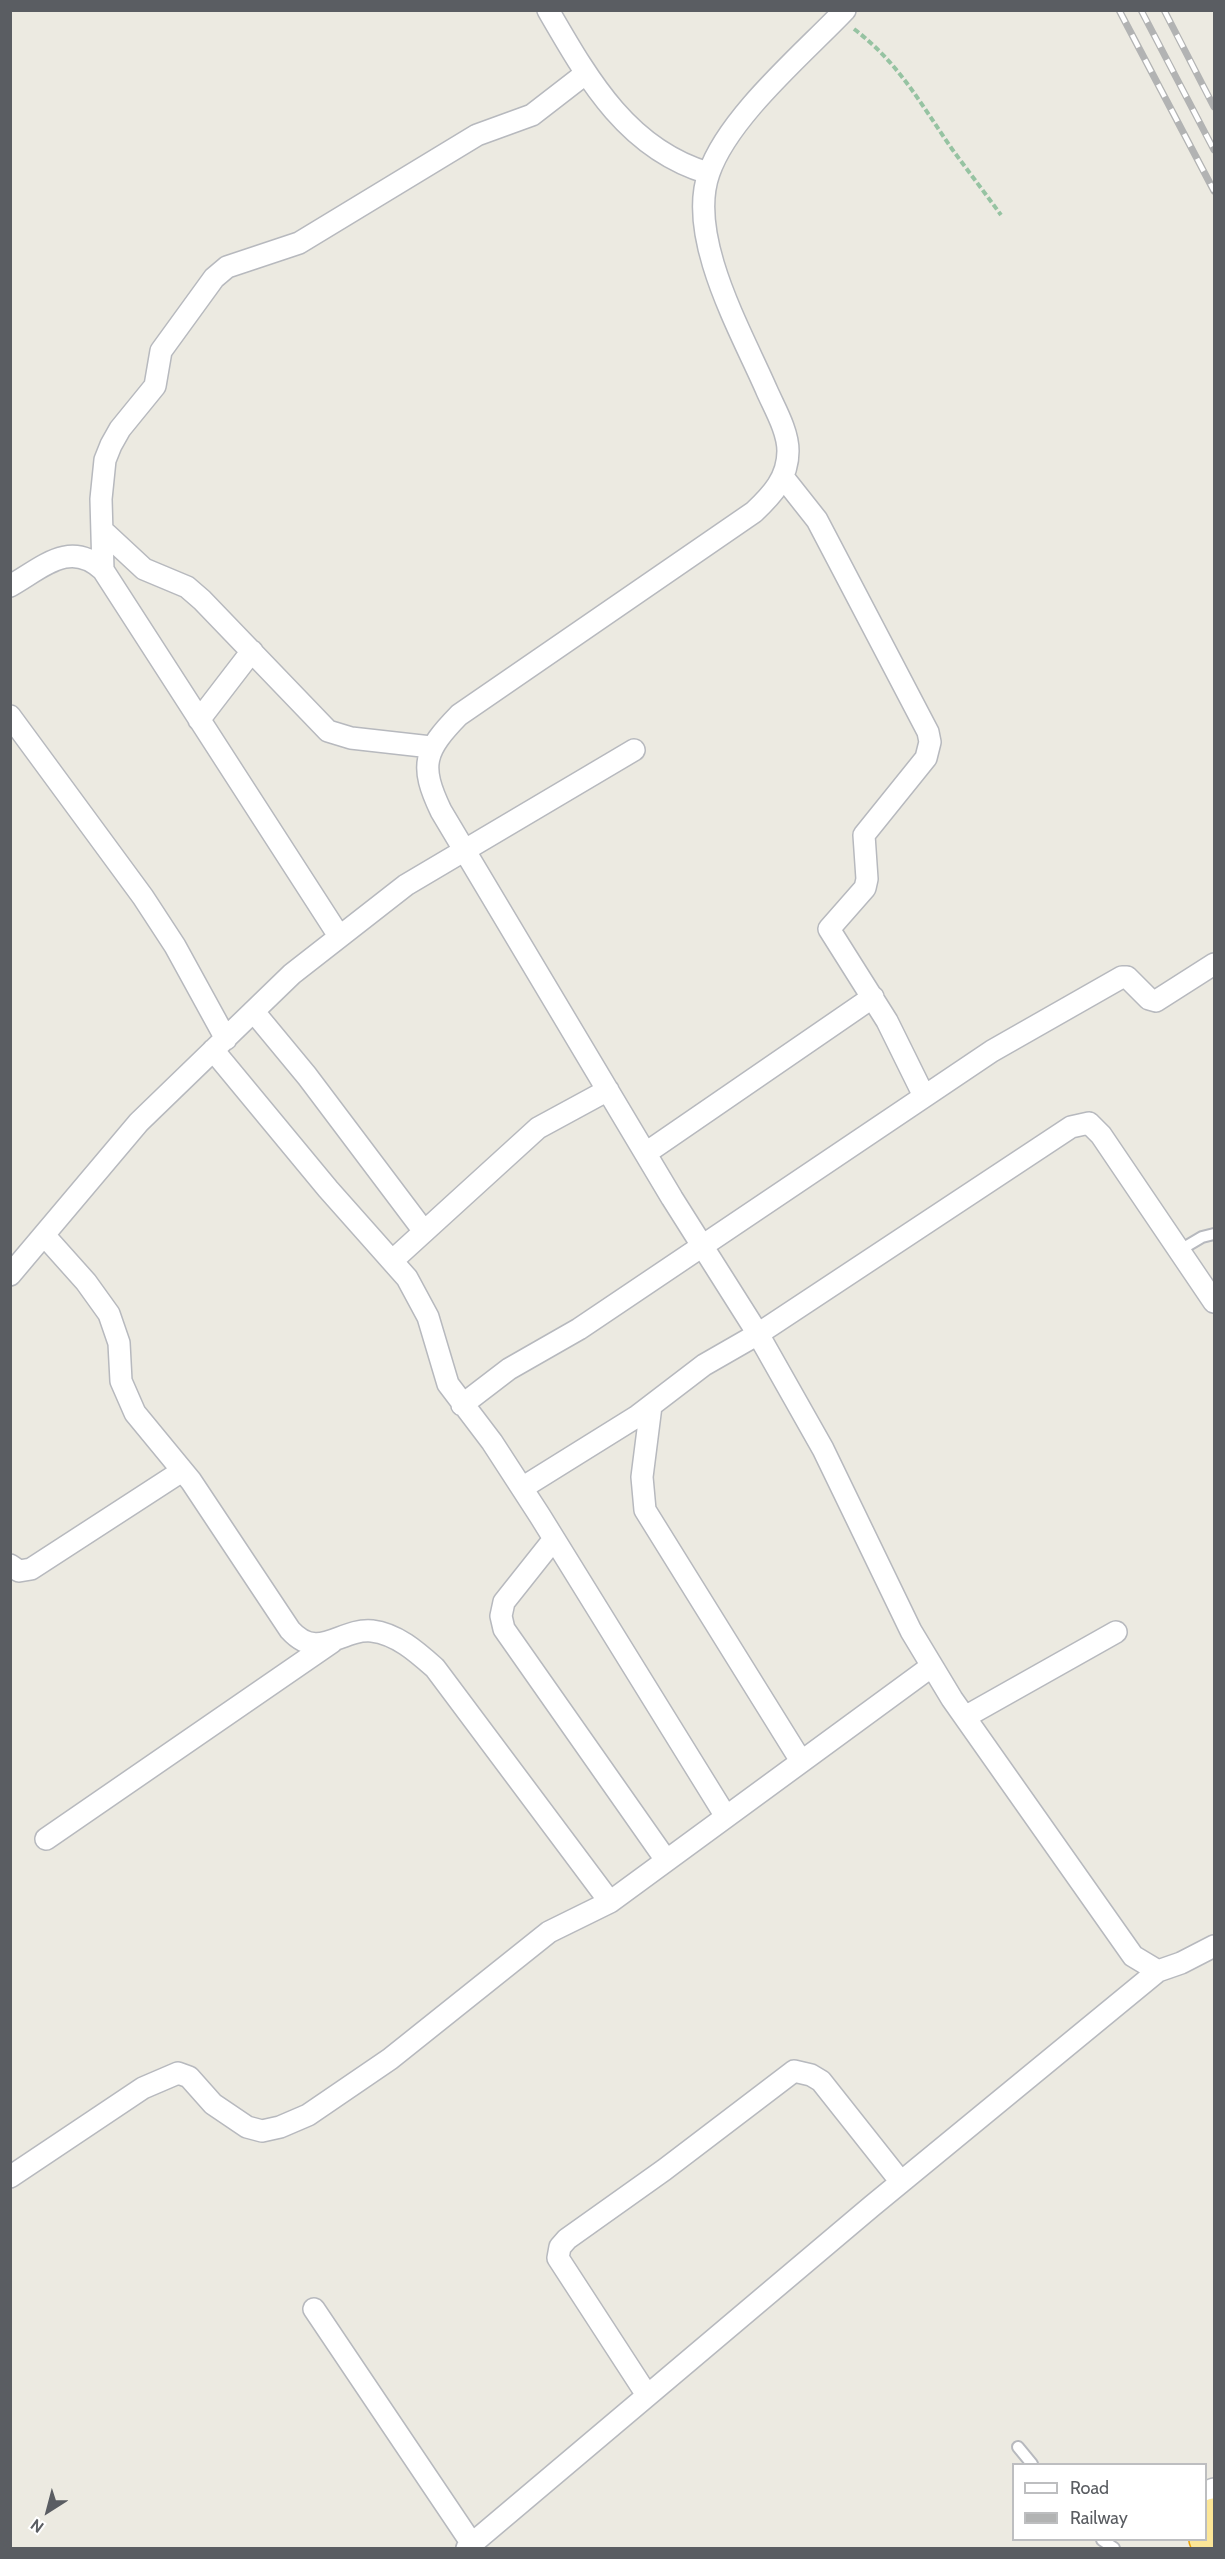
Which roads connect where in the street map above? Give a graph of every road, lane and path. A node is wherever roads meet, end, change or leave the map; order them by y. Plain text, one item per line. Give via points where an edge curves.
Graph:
1 (548, 10) edge
2 (842, 14) edge
3 (585, 74) junction
4 (708, 173) junction
5 (1002, 215) dead end
6 (783, 477) junction
7 (102, 530) junction
8 (103, 570) junction
9 (10, 586) edge
10 (252, 651) junction
11 (10, 716) edge
12 (199, 720) junction
13 (431, 747) junction
14 (634, 750) dead end
15 (466, 850) junction
16 (339, 936) junction
17 (1215, 964) edge
18 (873, 997) junction
19 (254, 1012) junction
20 (220, 1044) junction
21 (608, 1090) junction
22 (924, 1096) junction
23 (646, 1153) junction
24 (423, 1230) junction
25 (1215, 1234) edge
26 (44, 1235) junction
27 (702, 1244) junction
28 (1180, 1250) junction
29 (392, 1261) junction
30 (10, 1275) edge
31 (1215, 1302) edge
32 (758, 1334) junction
33 (462, 1405) junction
34 (651, 1406) junction
35 (182, 1471) junction
36 (522, 1488) junction
37 (554, 1539) junction
38 (10, 1564) edge
39 (1116, 1632) dead end
40 (332, 1641) junction
41 (932, 1666) junction
42 (965, 1718) junction
43 (801, 1761) junction
44 (725, 1815) junction
45 (46, 1839) dead end
46 (666, 1860) junction
47 (610, 1902) junction
48 (1215, 1946) edge
49 (1158, 1971) junction
50 (10, 2177) edge
51 (901, 2182) junction
52 (314, 2309) dead end
53 (647, 2396) junction
54 (1018, 2447) dead end
55 (1031, 2463) edge
56 (1215, 2492) edge
57 (1207, 2514) edge
58 (1215, 2515) edge
59 (1207, 2534) edge
60 (469, 2546) edge

1 - 3 street
2 - 4 street via 764,93 731,133
2 - 5 path via 905,78
3 - 4 street via 597,93 652,145 684,165
3 - 7 street via 544,108 477,135 299,243 221,272 161,351 155,386 111,445 102,478
4 - 6 street via 703,215 708,244 781,424 788,451
6 - 13 street via 772,495 754,512 459,716
6 - 18 street via 817,520 923,720 930,742 920,766 866,831 865,888 829,929
7 - 8 street
7 - 10 street via 144,569 193,592
8 - 9 street via 88,558 70,555
8 - 12 street
10 - 12 street
10 - 13 street via 328,731 351,738
11 - 20 street via 175,946
12 - 16 street
13 - 15 street via 426,772 430,787
14 - 15 street
15 - 16 street via 406,885
15 - 21 street
16 - 19 street
17 - 22 street via 1156,1001 1122,977 992,1051
18 - 22 street
18 - 23 street
19 - 20 street
19 - 24 street
20 - 26 street via 139,1122
20 - 29 street via 328,1189
21 - 23 street
21 - 24 street via 538,1128
22 - 27 street
23 - 27 street
24 - 29 street
25 - 28 lane
26 - 30 street
26 - 35 street via 109,1314 119,1343 121,1381 127,1399
27 - 32 street
27 - 33 street via 579,1329 509,1369
28 - 31 street
28 - 32 street via 1101,1135 1089,1123 1082,1123
29 - 33 street via 419,1296 444,1374
32 - 34 street via 704,1365
32 - 41 street via 823,1449 911,1631
33 - 36 street
34 - 36 street
34 - 43 street via 642,1478 645,1509
35 - 38 street via 32,1569 19,1571
35 - 40 street via 299,1640 312,1645
36 - 37 street
37 - 44 street
37 - 46 street via 504,1602 504,1629
39 - 42 street
40 - 45 street
40 - 47 street via 372,1631 402,1641 427,1661
41 - 42 street
41 - 43 street
42 - 49 street via 1118,1937 1133,1956
43 - 44 street
44 - 46 street
46 - 47 street
47 - 50 street via 549,1932 390,2059 308,2115 262,2131 247,2127 213,2104 189,2077 178,2073 143,2088
48 - 49 street
49 - 51 street
51 - 53 street
51 - 53 street via 820,2081 794,2071 567,2239 558,2258
52 - 60 street
53 - 60 street
54 - 55 lane
56 - 57 street
58 - 59 highway

